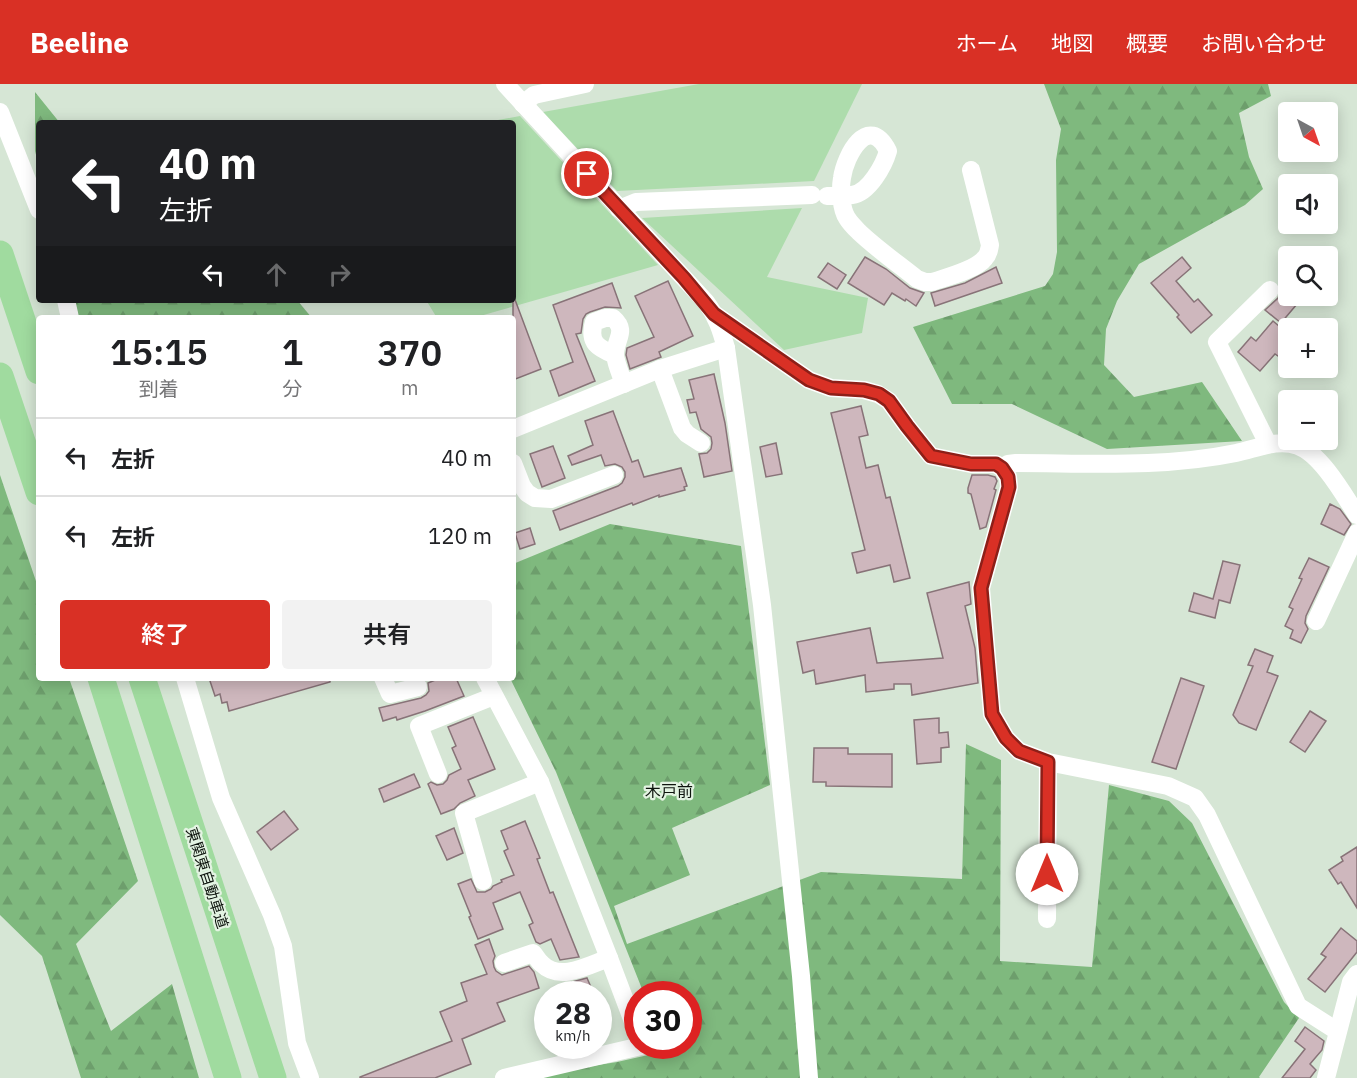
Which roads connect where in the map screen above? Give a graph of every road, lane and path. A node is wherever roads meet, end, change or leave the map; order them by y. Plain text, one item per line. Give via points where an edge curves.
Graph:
1 (505, 84) edge
2 (585, 84) edge
3 (523, 104) junction
4 (0, 112) edge
5 (971, 170) dead end
6 (36, 202) edge
7 (619, 209) junction
8 (0, 254) edge
9 (1270, 290) dead end
10 (714, 314) junction
11 (726, 348) junction
12 (615, 355) dead end
13 (36, 362) edge
14 (660, 369) junction
15 (0, 376) edge
16 (624, 384) junction
17 (516, 428) edge
18 (700, 443) dead end
19 (1268, 444) junction
20 (1002, 468) junction
21 (516, 471) edge
22 (614, 475) dead end
23 (36, 483) edge
24 (1357, 515) edge
25 (1357, 533) edge
26 (1316, 621) dead end
27 (103, 681) edge
28 (143, 681) edge
29 (186, 681) edge
30 (384, 681) edge
31 (486, 681) edge
32 (418, 687) dead end
33 (494, 696) junction
34 (1048, 762) junction
35 (438, 774) dead end
36 (540, 782) junction
37 (483, 881) dead end
38 (1047, 919) dead end
39 (609, 958) junction
40 (504, 963) dead end
41 (1357, 974) edge
42 (624, 998) edge
43 (1337, 1031) junction
44 (624, 1050) edge
45 (228, 1078) edge
46 (273, 1078) edge
47 (310, 1078) edge
48 (504, 1078) edge
49 (809, 1078) edge
50 (1326, 1078) edge

1 - 3 street
2 - 3 street via 534,95
3 - 7 street
4 - 6 street
5 - 7 street via 989,252 977,265 932,282 916,279 869,241 827,195 636,202
7 - 10 street
8 - 13 highway
9 - 19 street via 1217,342
10 - 11 street
10 - 20 street via 809,380 884,397 931,456
11 - 14 street
11 - 49 street via 762,605
12 - 16 street
14 - 16 street
14 - 18 street via 682,428
15 - 23 highway
16 - 17 street
19 - 20 street via 1198,460 1145,464 1016,463
19 - 24 street via 1298,445 1308,451 1324,466
20 - 34 street via 1009,487 981,588 992,714 1019,751
21 - 22 street via 527,493 551,499
25 - 26 street
27 - 45 highway
28 - 46 highway, 東関東自動車道
29 - 47 street via 220,798 283,946 297,1043
30 - 32 street via 390,694
31 - 33 street
33 - 35 street via 418,726
33 - 36 street
34 - 38 street
34 - 43 street via 1168,786 1208,803 1298,1006
36 - 37 street via 464,813
36 - 39 street
39 - 40 street via 566,973 543,965 533,953
39 - 42 street
41 - 43 street via 1351,982
43 - 50 street
44 - 48 street

